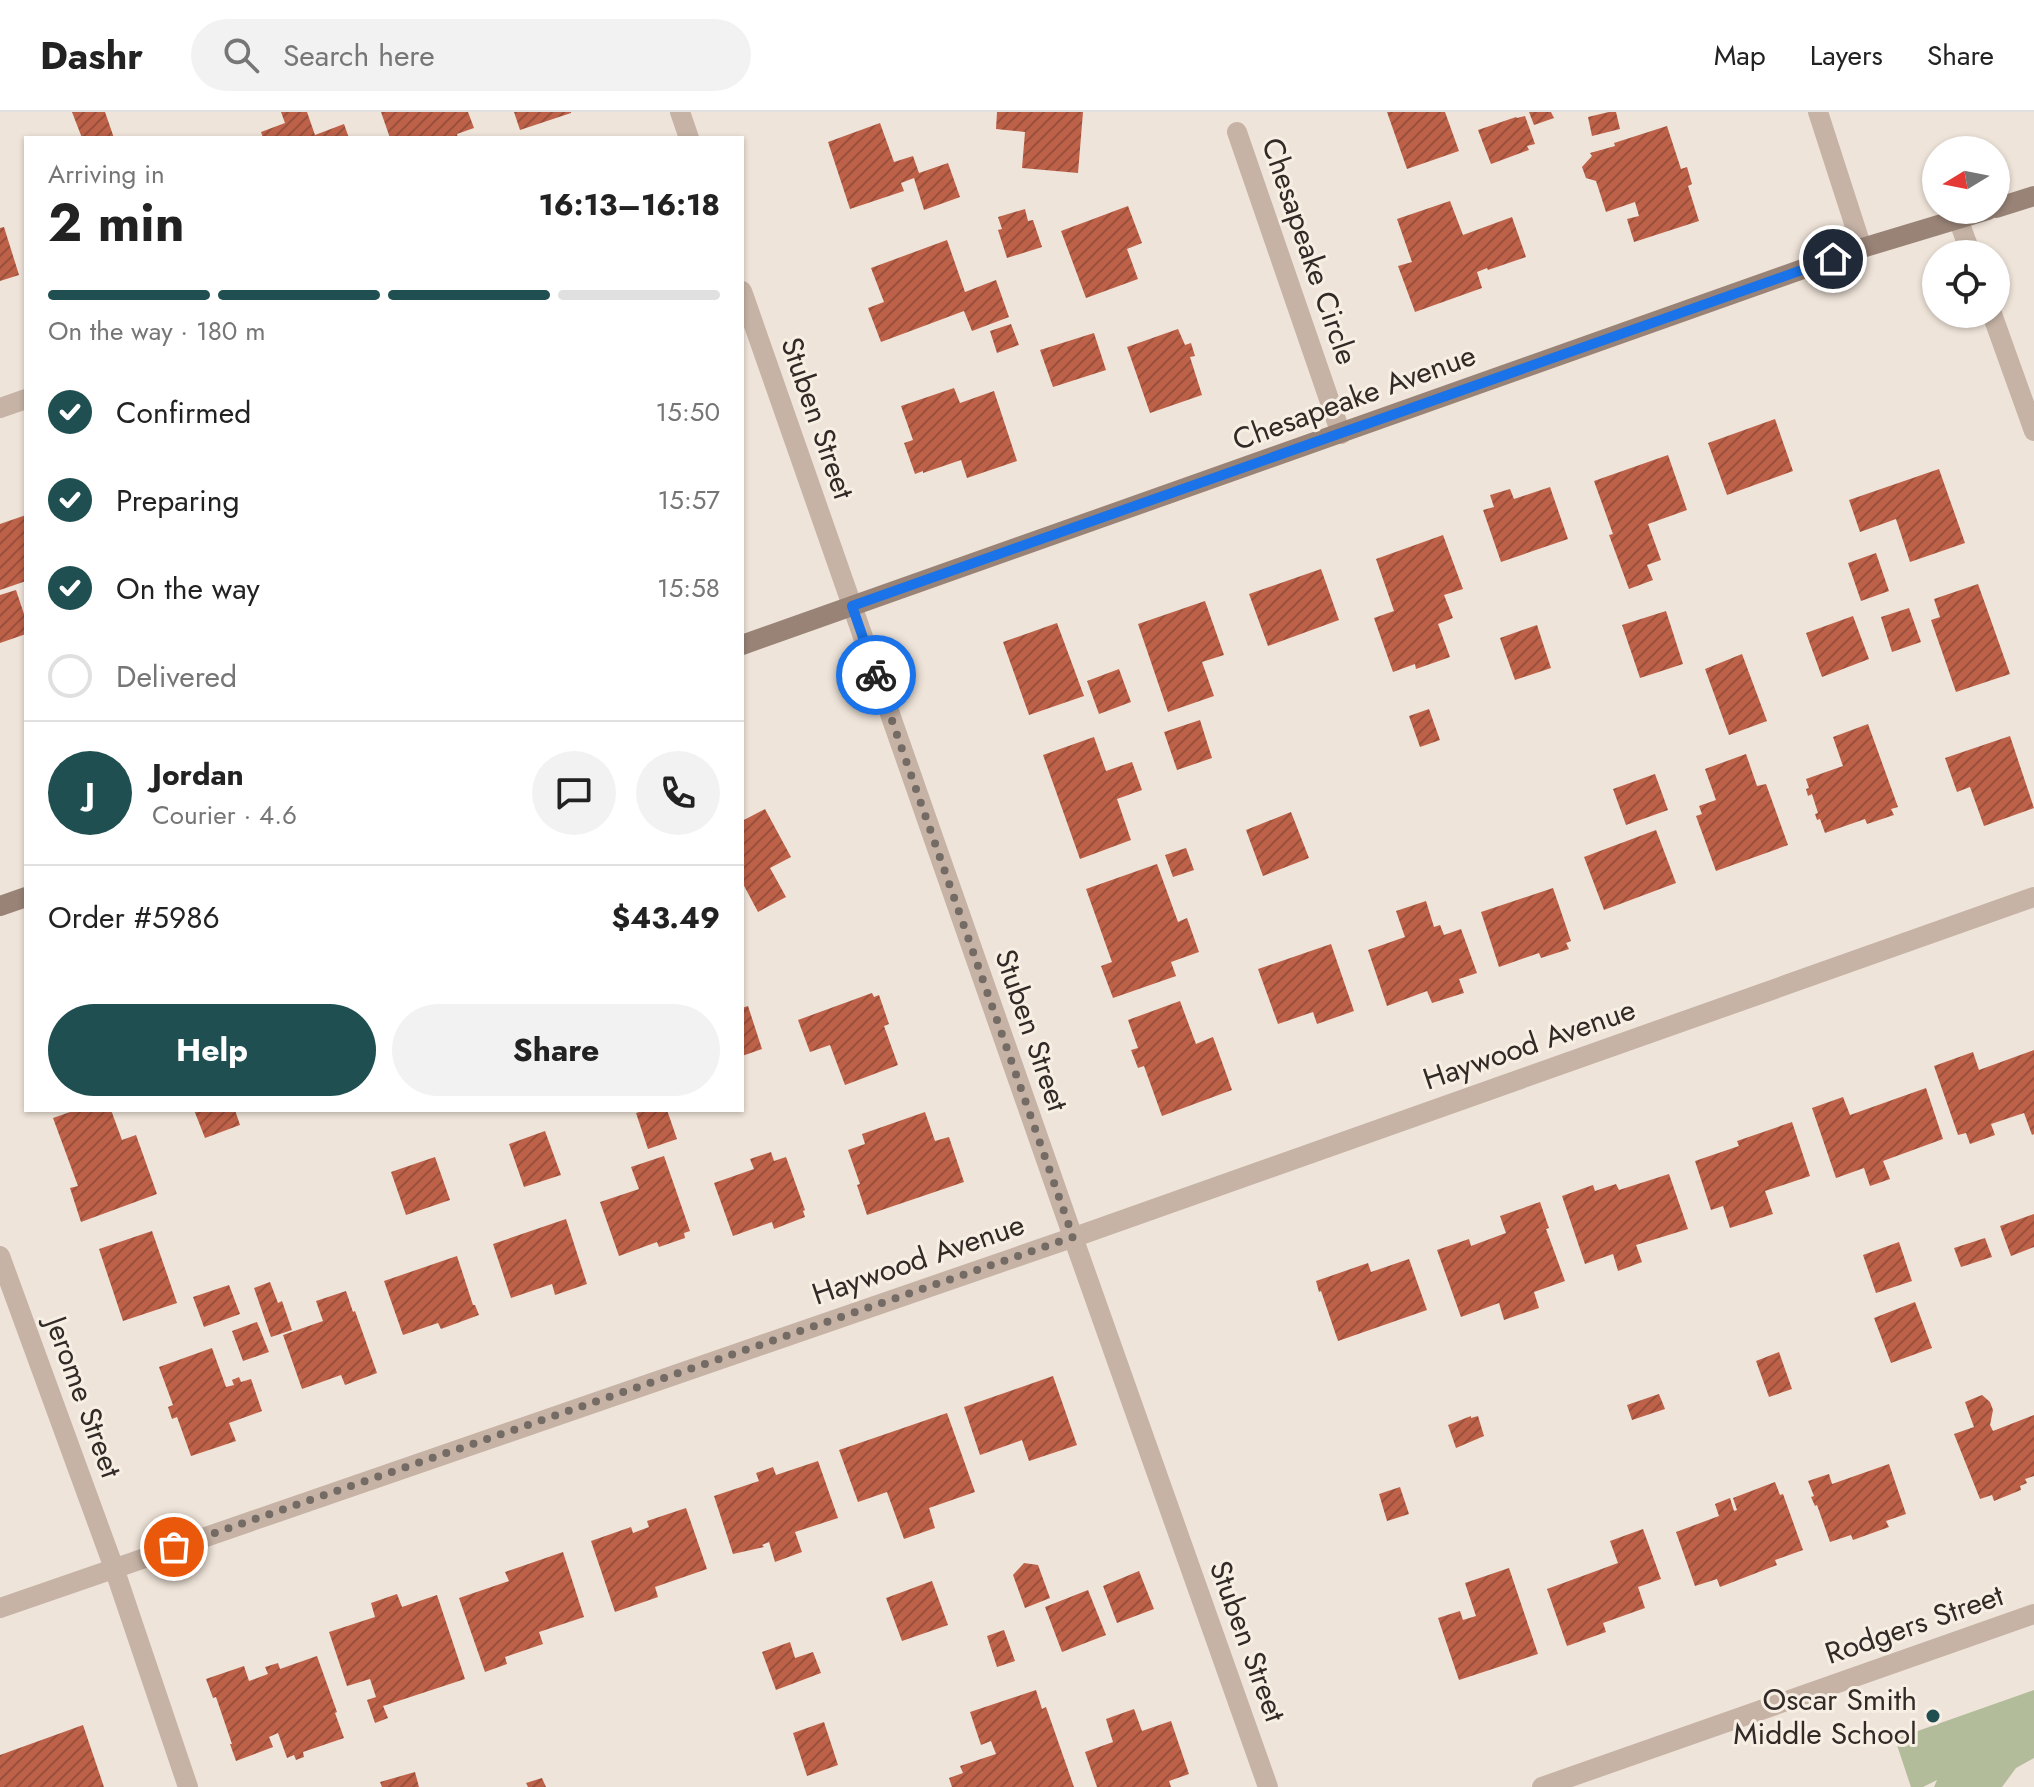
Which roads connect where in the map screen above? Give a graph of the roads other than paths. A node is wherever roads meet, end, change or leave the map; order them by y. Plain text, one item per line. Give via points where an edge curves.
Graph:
1 (680, 112) edge
2 (1818, 112) edge
3 (1237, 132) dead end
4 (688, 136) edge
5 (2034, 196) edge
6 (2010, 204) edge
7 (1941, 224) edge
8 (1862, 248) junction
9 (744, 297) edge
10 (1997, 328) edge
11 (24, 400) edge
12 (0, 408) edge
13 (2034, 431) edge
14 (1341, 434) junction
15 (852, 606) junction
16 (744, 644) edge
17 (2034, 897) edge
18 (24, 898) edge
19 (0, 906) edge
20 (1073, 1237) junction
21 (0, 1256) edge
22 (114, 1568) junction
23 (0, 1608) edge
24 (2034, 1614) edge
25 (188, 1787) edge
26 (1268, 1787) edge
27 (1542, 1787) edge

1 - 4 street
2 - 8 street
3 - 14 street, Chesapeake Circle
5 - 6 street
7 - 8 street, Chesapeake Avenue
8 - 14 street, Chesapeake Avenue
9 - 15 street, Stuben Street
10 - 13 street
11 - 12 street
14 - 15 street, Chesapeake Avenue
15 - 16 street, Chesapeake Avenue
15 - 20 street, Stuben Street
17 - 20 street, Haywood Avenue
18 - 19 street
20 - 22 street, Haywood Avenue
20 - 26 street, Stuben Street
21 - 22 street, Jerome Street
22 - 23 street, Haywood Avenue
22 - 25 street, Jerome Street
24 - 27 street, Rodgers Street

